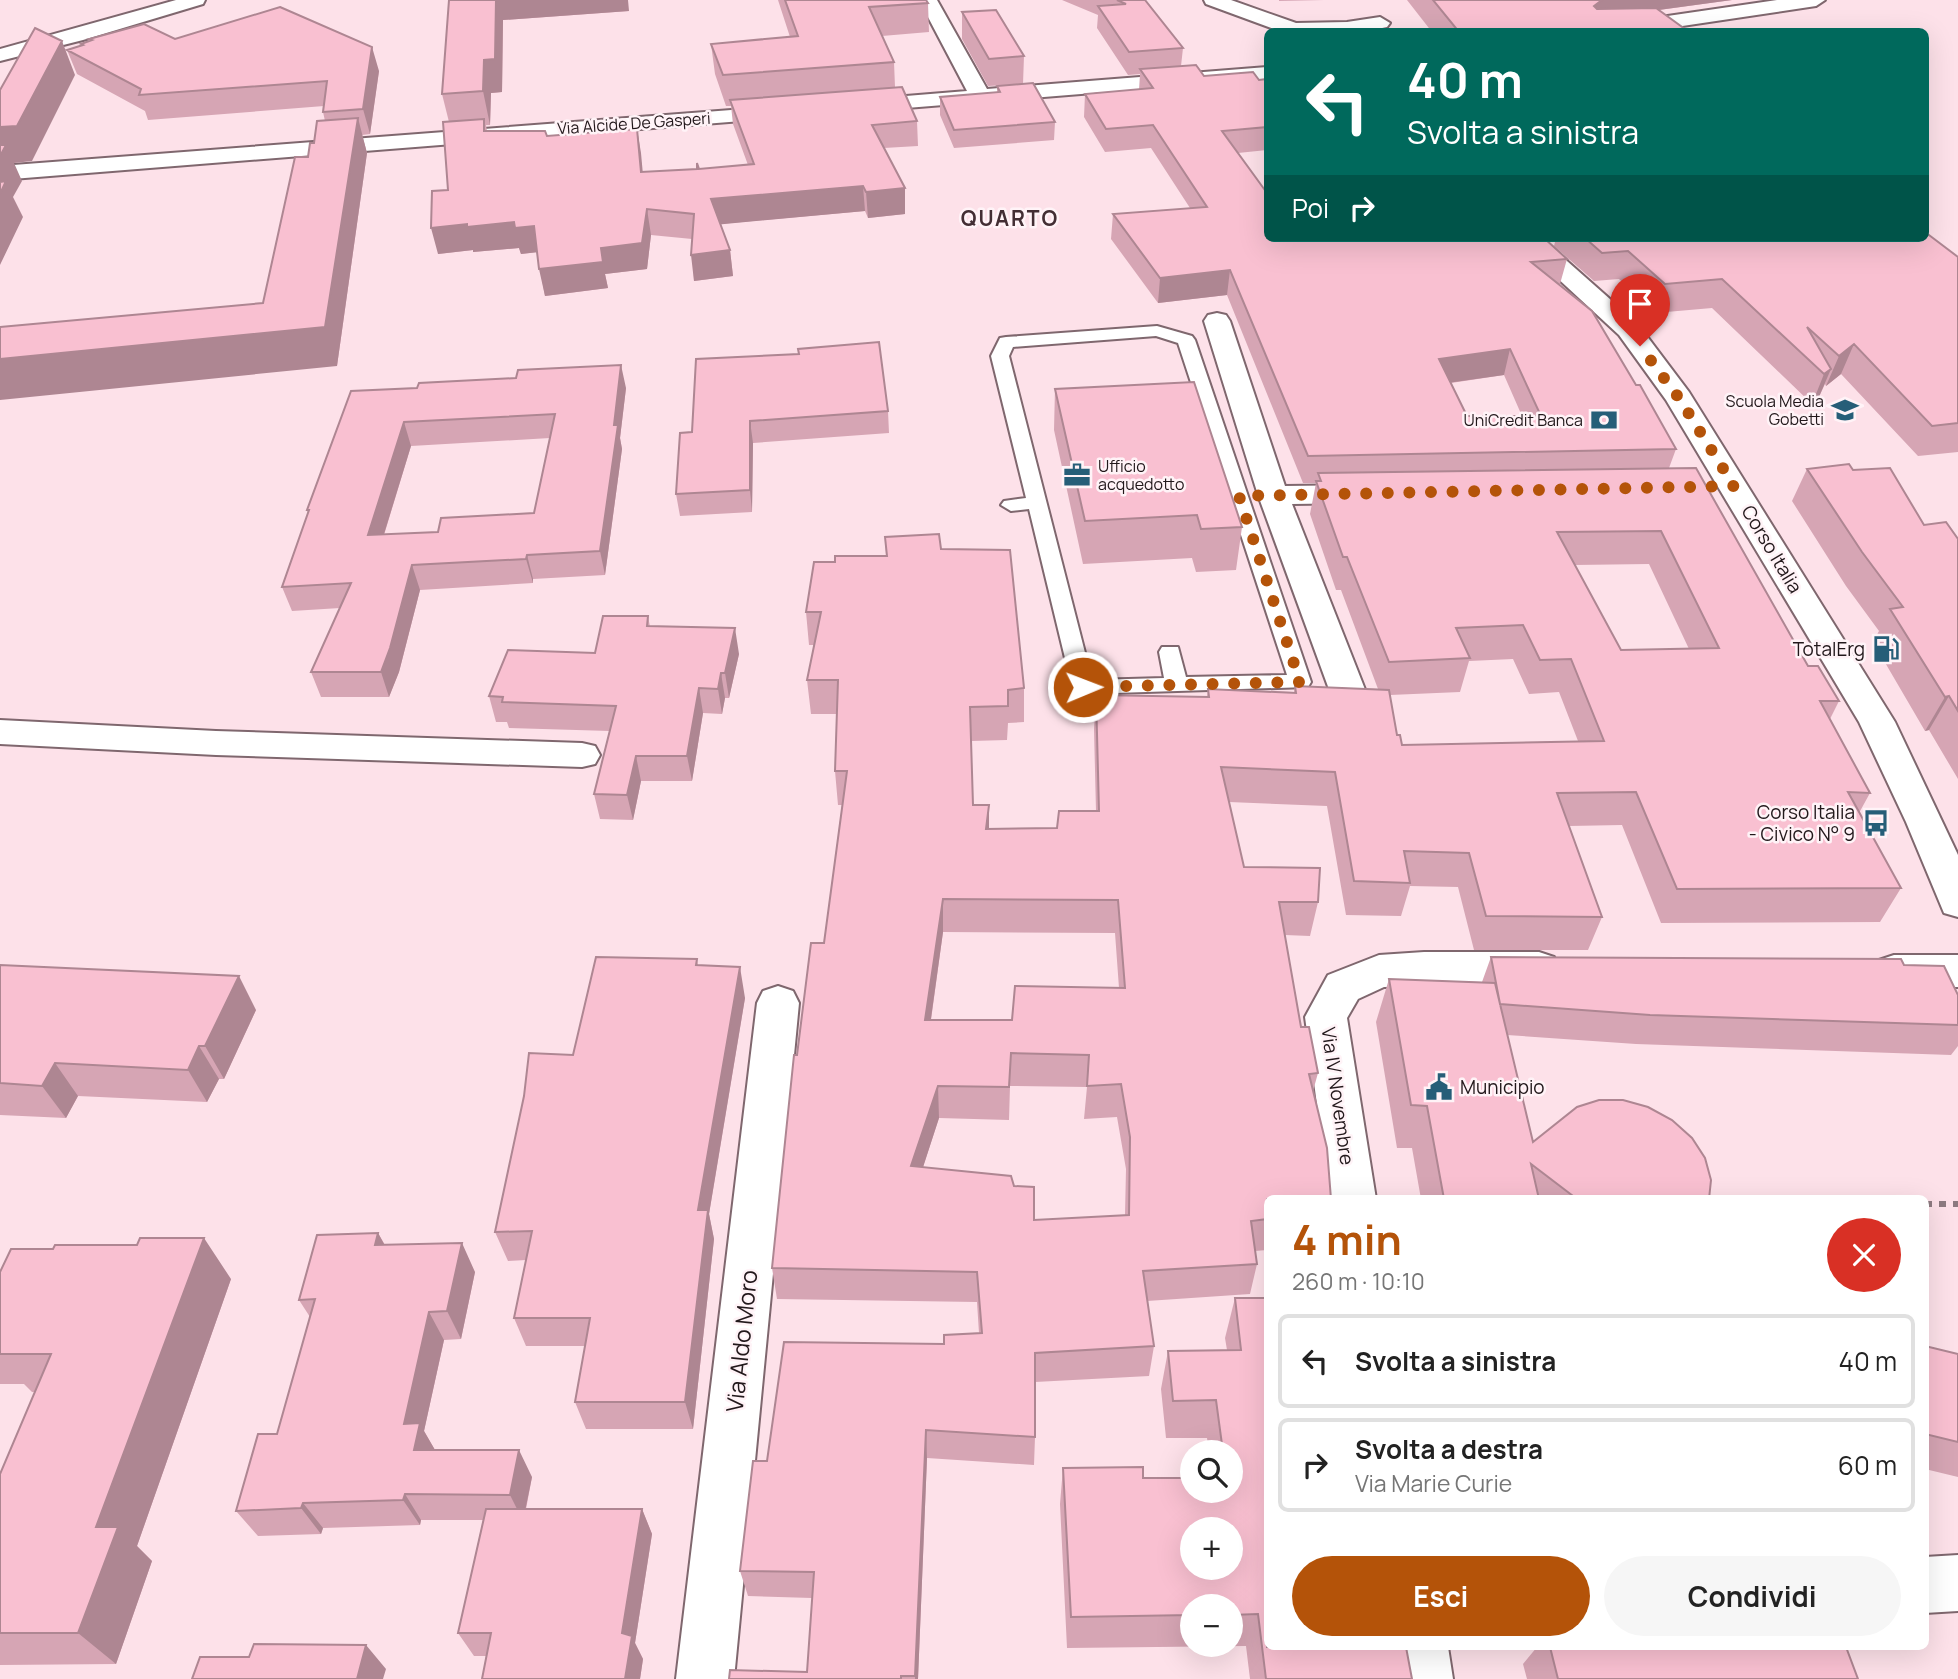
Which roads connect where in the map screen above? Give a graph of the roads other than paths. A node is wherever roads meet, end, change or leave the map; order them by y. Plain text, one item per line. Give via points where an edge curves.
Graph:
1 (196, 0) edge
2 (928, 0) edge
3 (1213, 0) edge
4 (1816, 0) edge
5 (1379, 21) edge
6 (1293, 28) edge
7 (1342, 28) edge
8 (1626, 28) edge
9 (5, 66) edge
10 (1264, 73) edge
11 (980, 96) junction
12 (841, 107) edge
13 (799, 110) edge
14 (0, 173) edge
15 (1530, 242) edge
16 (1217, 321) dead end
17 (1399, 493) edge
18 (1273, 495) junction
19 (1239, 496) junction
20 (1037, 503) junction
21 (1011, 505) dead end
22 (1170, 652) dead end
23 (1176, 685) junction
24 (1348, 692) edge
25 (0, 732) edge
26 (582, 755) dead end
27 (1958, 902) edge
28 (1575, 969) edge
29 (1862, 970) edge
30 (1958, 971) edge
31 (778, 1003) dead end
32 (1352, 1195) edge
33 (1958, 1583) edge
34 (1929, 1585) edge
35 (1419, 1650) edge
36 (705, 1679) edge
37 (1424, 1679) edge

1 - 9 street via 76,36
2 - 11 street
3 - 6 street
4 - 8 street
5 - 7 street
10 - 11 street
11 - 12 street
13 - 14 street, Via Alcide De Gasperi
15 - 27 street, Corso Italia via 1628,329 1679,398 1720,486 1877,722
16 - 18 street
17 - 18 street
18 - 19 lane
18 - 24 street
19 - 20 lane via 1186,340 1157,331 1006,342 1000,356
19 - 23 lane via 1300,682
20 - 21 lane
20 - 23 lane via 1083,687
22 - 23 lane
25 - 26 street
28 - 32 street, Via IV Novembre via 1379,971 1343,987 1326,1017
29 - 30 street
31 - 36 street, Via Aldo Moro
33 - 34 street
35 - 37 street

